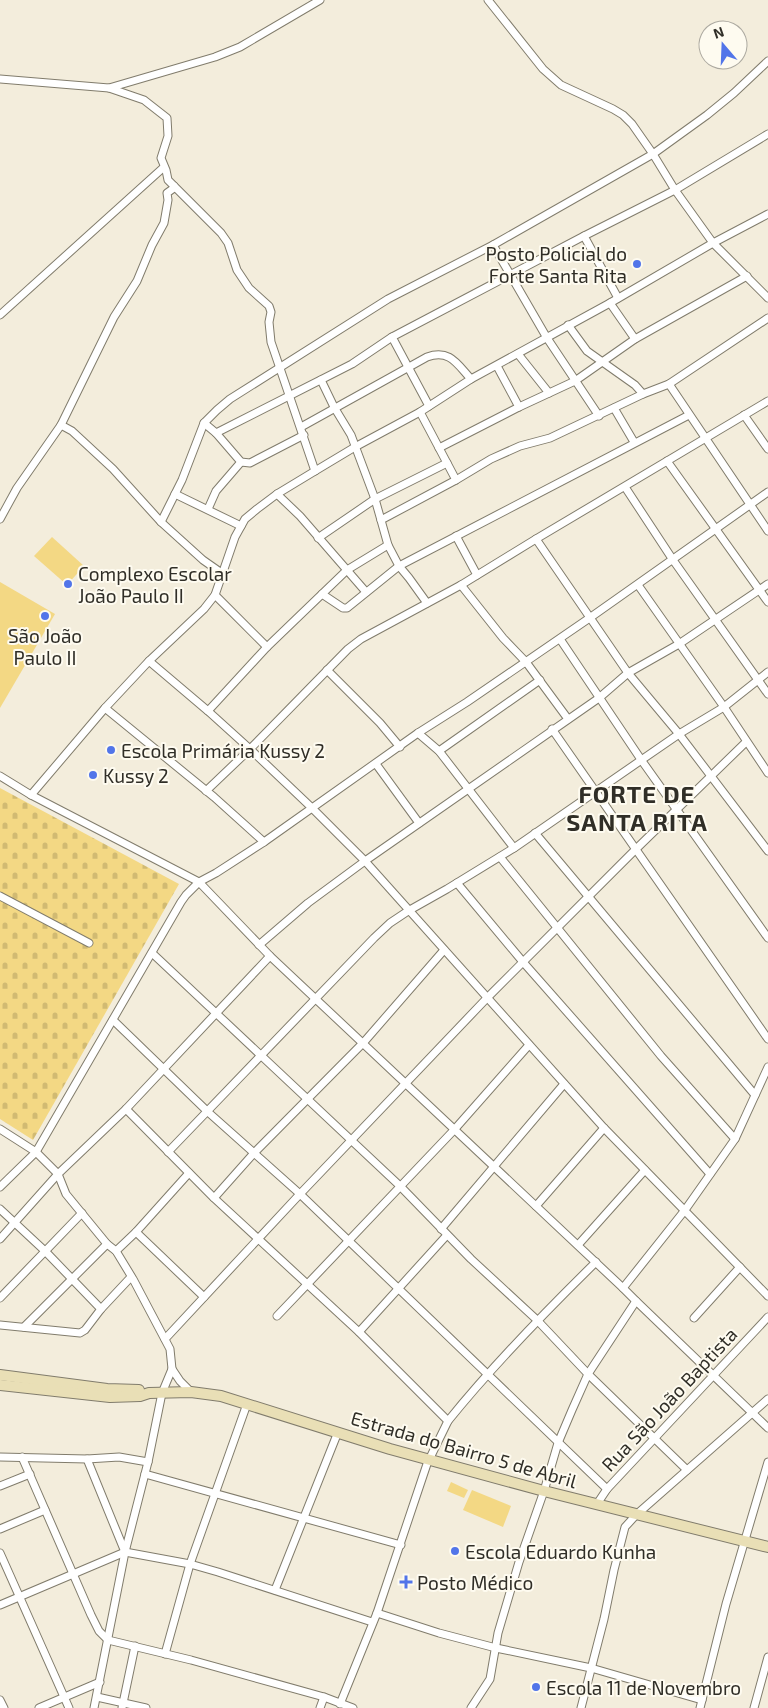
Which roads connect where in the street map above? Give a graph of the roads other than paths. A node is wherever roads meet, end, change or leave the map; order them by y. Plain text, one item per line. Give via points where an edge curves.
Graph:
1 (320, 0) edge
2 (488, 0) edge
3 (765, 63) edge
4 (768, 72) edge
5 (0, 79) edge
6 (109, 88) junction
7 (768, 134) edge
8 (653, 154) junction
9 (164, 167) junction
10 (174, 186) junction
11 (675, 190) junction
12 (768, 214) edge
13 (584, 236) junction
14 (713, 243) junction
15 (493, 245) junction
16 (510, 275) junction
17 (747, 276) junction
18 (618, 298) junction
19 (768, 298) edge
20 (610, 303) junction
21 (0, 315) edge
22 (768, 318) edge
23 (568, 325) junction
24 (392, 337) junction
25 (547, 338) junction
26 (635, 339) junction
27 (518, 354) junction
28 (602, 363) junction
29 (496, 366) junction
30 (280, 367) junction
31 (409, 368) junction
32 (471, 379) junction
33 (321, 380) junction
34 (575, 381) junction
35 (669, 384) junction
36 (549, 394) junction
37 (644, 394) junction
38 (290, 396) junction
39 (768, 401) edge
40 (429, 406) junction
41 (519, 407) junction
42 (334, 408) junction
43 (614, 408) junction
44 (420, 412) junction
45 (689, 415) junction
46 (744, 415) junction
47 (599, 416) junction
48 (204, 423) junction
49 (61, 426) junction
50 (301, 427) junction
51 (216, 433) junction
52 (304, 435) junction
53 (704, 438) junction
54 (634, 442) junction
55 (355, 447) junction
56 (439, 448) junction
57 (768, 450) edge
58 (667, 461) junction
59 (241, 462) junction
60 (447, 463) junction
61 (315, 471) junction
62 (456, 480) junction
63 (625, 487) junction
64 (768, 492) edge
65 (175, 494) junction
66 (277, 494) junction
67 (375, 500) junction
68 (750, 505) junction
69 (208, 509) junction
70 (0, 519) edge
71 (381, 520) junction
72 (161, 522) junction
73 (241, 526) junction
74 (717, 529) junction
75 (768, 531) edge
76 (456, 536) junction
77 (318, 538) junction
78 (536, 539) junction
79 (388, 545) junction
80 (673, 560) junction
81 (399, 566) junction
82 (347, 570) junction
83 (224, 574) junction
84 (477, 575) junction
85 (768, 584) edge
86 (460, 585) junction
87 (638, 585) junction
88 (760, 589) junction
89 (366, 592) junction
90 (322, 594) junction
91 (215, 595) junction
92 (768, 602) edge
93 (427, 603) junction
94 (591, 617) junction
95 (715, 620) junction
96 (560, 638) junction
97 (679, 644) junction
98 (267, 647) junction
99 (149, 661) junction
100 (526, 662) junction
101 (327, 670) junction
102 (768, 672) edge
103 (628, 673) junction
104 (758, 679) junction
105 (540, 680) junction
106 (768, 694) edge
107 (599, 698) junction
108 (724, 706) junction
109 (105, 708) junction
110 (208, 711) junction
111 (568, 719) junction
112 (552, 729) junction
113 (418, 734) junction
114 (679, 734) junction
115 (746, 742) junction
116 (400, 747) junction
117 (250, 750) junction
118 (439, 751) junction
119 (642, 761) junction
120 (376, 764) junction
121 (768, 773) edge
122 (0, 776) edge
123 (711, 777) junction
124 (469, 788) junction
125 (206, 791) junction
126 (596, 792) junction
127 (31, 794) junction
128 (312, 808) junction
129 (677, 808) junction
130 (419, 823) junction
131 (535, 833) junction
132 (264, 842) junction
133 (514, 848) junction
134 (635, 850) junction
135 (768, 851) edge
136 (500, 856) junction
137 (365, 861) junction
138 (198, 882) junction
139 (457, 883) junction
140 (0, 896) edge
141 (589, 896) junction
142 (408, 911) junction
143 (557, 927) junction
144 (768, 938) edge
145 (89, 943) dead end
146 (259, 945) junction
147 (444, 950) junction
148 (152, 953) junction
149 (270, 956) junction
150 (523, 962) junction
151 (487, 998) junction
152 (317, 999) junction
153 (216, 1012) junction
154 (113, 1020) junction
155 (768, 1039) edge
156 (364, 1042) junction
157 (529, 1045) junction
158 (262, 1056) junction
159 (768, 1067) edge
160 (163, 1068) junction
161 (406, 1083) junction
162 (564, 1084) junction
163 (754, 1095) junction
164 (307, 1099) junction
165 (126, 1109) junction
166 (208, 1112) junction
167 (604, 1128) junction
168 (0, 1129) edge
169 (454, 1130) junction
170 (735, 1139) junction
171 (351, 1141) junction
172 (36, 1152) junction
173 (168, 1152) junction
174 (254, 1153) junction
175 (494, 1166) junction
176 (645, 1170) junction
177 (189, 1173) junction
178 (58, 1174) junction
179 (710, 1174) junction
180 (400, 1186) junction
181 (0, 1187) edge
182 (300, 1194) junction
183 (214, 1198) junction
184 (536, 1206) junction
185 (0, 1209) edge
186 (685, 1210) junction
187 (82, 1212) junction
188 (15, 1223) junction
189 (441, 1229) junction
190 (136, 1232) junction
191 (447, 1235) junction
192 (0, 1239) edge
193 (258, 1240) junction
194 (348, 1241) junction
195 (107, 1244) junction
196 (578, 1245) junction
197 (45, 1251) junction
198 (116, 1251) junction
199 (596, 1262) junction
200 (740, 1267) junction
201 (131, 1277) junction
202 (71, 1278) junction
203 (308, 1284) junction
204 (623, 1288) junction
205 (398, 1290) junction
206 (768, 1296) edge
207 (204, 1297) junction
208 (0, 1298) edge
209 (636, 1301) junction
210 (101, 1309) junction
211 (277, 1316) dead end
212 (768, 1317) edge
213 (694, 1318) dead end
214 (537, 1320) junction
215 (0, 1325) edge
216 (24, 1327) junction
217 (359, 1332) junction
218 (165, 1339) junction
219 (172, 1370) junction
220 (486, 1374) junction
221 (588, 1374) junction
222 (0, 1375) edge
223 (714, 1376) junction
224 (0, 1385) edge
225 (191, 1392) junction
226 (149, 1393) junction
227 (162, 1393) junction
228 (768, 1398) edge
229 (247, 1404) junction
230 (752, 1413) junction
231 (448, 1420) junction
232 (768, 1428) edge
233 (338, 1432) junction
234 (655, 1438) junction
235 (558, 1443) junction
236 (0, 1457) edge
237 (22, 1457) junction
238 (87, 1459) junction
239 (429, 1459) junction
240 (148, 1462) junction
241 (768, 1462) edge
242 (687, 1470) junction
243 (30, 1474) junction
244 (145, 1474) junction
245 (0, 1486) edge
246 (606, 1488) junction
247 (544, 1491) junction
248 (214, 1493) junction
249 (596, 1504) junction
250 (45, 1510) junction
251 (636, 1515) junction
252 (305, 1519) junction
253 (0, 1529) edge
254 (745, 1542) junction
255 (401, 1544) junction
256 (768, 1547) edge
257 (125, 1552) junction
258 (0, 1553) edge
259 (190, 1564) junction
260 (72, 1574) junction
261 (275, 1590) junction
262 (19, 1597) junction
263 (0, 1605) edge
264 (377, 1613) junction
265 (372, 1622) junction
266 (108, 1640) junction
267 (135, 1646) junction
268 (496, 1648) junction
269 (165, 1654) junction
270 (768, 1657) edge
271 (591, 1668) junction
272 (100, 1682) junction
273 (64, 1697) junction
274 (96, 1697) junction
275 (324, 1697) junction
276 (0, 1700) edge
277 (702, 1700) junction
278 (340, 1704) junction
279 (123, 1706) edge
280 (4, 1708) edge
281 (39, 1708) edge
282 (69, 1708) edge
283 (94, 1708) edge
284 (146, 1708) edge
285 (320, 1708) edge
286 (353, 1708) edge
287 (471, 1708) edge
288 (581, 1708) edge
289 (700, 1708) edge
290 (754, 1708) edge

1 - 6 street via 215,57
2 - 8 street via 551,77 623,115
3 - 4 street
3 - 8 street via 707,115
5 - 6 street
6 - 9 street via 144,100 167,118 168,136 161,158
7 - 11 street
8 - 11 street
8 - 15 street
9 - 10 street via 168,180
9 - 21 street
10 - 30 street via 221,233 237,270 249,288 269,306 271,342
10 - 49 street via 167,193 164,223 137,281 114,317
11 - 13 street
11 - 14 street
12 - 14 street
13 - 16 street
13 - 18 street
14 - 17 street
14 - 18 street
15 - 16 street
15 - 30 street via 388,300
16 - 24 street
16 - 25 street
17 - 19 street
17 - 26 street
18 - 20 street
20 - 23 street
20 - 26 street
22 - 35 street
23 - 25 street
23 - 28 street via 587,351
24 - 31 street
24 - 33 street
25 - 27 street
25 - 34 street
26 - 28 street
27 - 29 street
27 - 36 street
28 - 34 street
28 - 37 street
29 - 32 street
29 - 41 street
30 - 38 street
30 - 48 street via 230,400
31 - 32 street via 427,357 442,354 451,358
31 - 40 street
31 - 42 street
32 - 40 street
33 - 38 street
33 - 42 street
34 - 36 street
34 - 47 street
35 - 37 street
35 - 45 street
36 - 41 street
37 - 43 street
38 - 50 street
38 - 51 street
39 - 46 street
40 - 44 street
41 - 56 street
42 - 50 street
42 - 55 street
43 - 47 street
43 - 54 street
44 - 55 street
44 - 56 street
45 - 53 street
45 - 54 street
46 - 53 street
46 - 57 street
47 - 62 street via 550,438 506,451
48 - 51 street
48 - 65 street
49 - 70 street via 17,488
49 - 72 street via 72,431 113,469
50 - 52 street
51 - 59 street
52 - 59 street via 250,463
52 - 61 street
53 - 58 street
53 - 68 street
54 - 76 street
55 - 61 street
55 - 67 street
56 - 60 street
58 - 63 street
58 - 74 street
59 - 69 street via 216,491
60 - 62 street
60 - 67 street
61 - 66 street
62 - 71 street
63 - 78 street
63 - 80 street
64 - 68 street
65 - 69 street
65 - 72 street
66 - 73 street via 245,519
66 - 77 street
67 - 71 street
67 - 77 street
68 - 74 street
68 - 75 street
69 - 73 street
71 - 79 street
72 - 83 street via 203,560
73 - 83 street
74 - 80 street
74 - 88 street
76 - 81 street
76 - 84 street
77 - 82 street
78 - 84 street
78 - 94 street
79 - 81 street
79 - 82 street
80 - 87 street
80 - 95 street
81 - 89 street
81 - 93 street
82 - 89 street
82 - 90 street
83 - 91 street
84 - 86 street
85 - 88 street
86 - 93 street
86 - 100 street via 502,638
87 - 94 street
87 - 97 street
88 - 92 street
88 - 95 street
89 - 90 street via 345,609
90 - 98 street
91 - 98 street
91 - 99 street
93 - 101 street via 361,639
94 - 96 street
94 - 103 street
95 - 97 street
95 - 104 street
96 - 100 street
96 - 107 street
97 - 103 street
97 - 108 street
98 - 110 street
99 - 109 street
99 - 110 street
100 - 105 street
100 - 113 street
101 - 116 street
101 - 117 street
102 - 104 street
103 - 107 street
103 - 114 street
104 - 106 street
104 - 108 street
105 - 111 street
105 - 118 street
107 - 111 street
107 - 119 street
108 - 114 street
108 - 115 street
109 - 125 street
109 - 127 street
110 - 117 street
111 - 112 street
112 - 124 street
112 - 126 street
113 - 116 street
113 - 118 street
114 - 119 street
114 - 123 street
115 - 121 street
115 - 123 street
116 - 120 street
117 - 125 street
117 - 128 street
118 - 124 street
119 - 126 street
119 - 129 street
120 - 128 street
120 - 130 street
122 - 127 street
123 - 129 street
123 - 135 street
124 - 130 street
124 - 133 street
125 - 132 street
126 - 131 street
126 - 134 street
127 - 138 street
128 - 132 street
128 - 137 street
129 - 134 street
129 - 144 street
130 - 137 street
131 - 133 street
131 - 141 street
132 - 138 street
133 - 136 street
134 - 141 street
134 - 155 street
136 - 139 street
136 - 143 street
137 - 142 street
137 - 146 street
138 - 146 street
138 - 148 street via 181,902
139 - 142 street
139 - 150 street
140 - 145 street
141 - 143 street
141 - 163 street
142 - 147 street
142 - 152 street via 374,938
143 - 150 street
143 - 170 street via 661,1056
146 - 149 street
147 - 151 street
147 - 156 street
148 - 153 street
148 - 154 street
149 - 152 street
149 - 153 street
150 - 151 street
150 - 179 street
151 - 157 street
151 - 161 street
152 - 156 street
152 - 158 street
153 - 158 street
153 - 160 street
154 - 160 street
154 - 172 street
156 - 161 street
156 - 164 street
157 - 162 street
157 - 169 street
158 - 164 street
158 - 166 street
159 - 163 street
160 - 165 street
160 - 166 street
161 - 169 street
161 - 171 street
162 - 167 street
162 - 175 street
163 - 170 street
164 - 171 street
164 - 174 street
165 - 173 street
165 - 178 street
166 - 173 street
166 - 174 street
167 - 176 street
167 - 184 street
168 - 172 street
169 - 175 street
169 - 180 street
170 - 179 street
171 - 180 street
171 - 182 street
172 - 178 street
172 - 181 street
173 - 177 street
174 - 182 street
174 - 183 street
175 - 184 street
175 - 189 street
176 - 186 street
176 - 196 street
177 - 183 street
177 - 190 street
178 - 187 street via 66,1194
178 - 188 street
179 - 186 street
180 - 189 street
180 - 194 street
182 - 193 street
182 - 194 street
183 - 193 street
184 - 196 street
185 - 188 street
186 - 200 street
186 - 204 street
187 - 195 street
187 - 197 street
188 - 192 street
188 - 197 street
189 - 191 street
190 - 198 street
190 - 207 street
191 - 205 street
191 - 214 street
193 - 203 street
193 - 207 street
194 - 203 street
194 - 205 street
195 - 198 street
195 - 202 street
196 - 199 street
197 - 202 street
197 - 208 street
198 - 201 street
199 - 204 street
199 - 214 street
200 - 206 street
200 - 213 street
201 - 210 street
201 - 218 street
202 - 210 street
202 - 216 street
203 - 211 street
203 - 217 street
204 - 209 street
205 - 217 street
205 - 220 street
207 - 218 street
209 - 221 street
209 - 223 street
210 - 216 street via 80,1333
212 - 223 street, Rua São João Baptista
214 - 220 street
214 - 221 street
215 - 216 street
217 - 231 street
218 - 219 street via 170,1349
219 - 225 street
219 - 227 street
220 - 231 street
220 - 235 street
221 - 234 street
221 - 235 street
222 - 226 street
223 - 230 street
223 - 234 street, Rua São João Baptista
224 - 226 street via 110,1397
225 - 227 street, Estrada do Bairro 5 de Abril
225 - 229 street, Estrada do Bairro 5 de Abril
226 - 227 street, Estrada do Bairro 5 de Abril
227 - 240 street
228 - 230 street
229 - 233 street, Estrada do Bairro 5 de Abril
229 - 248 street
230 - 232 street
230 - 242 street
231 - 239 street
233 - 239 street, Estrada do Bairro 5 de Abril
233 - 252 street
234 - 242 street
234 - 246 street, Rua São João Baptista
235 - 246 street
235 - 247 street
236 - 237 street
237 - 238 street
237 - 243 street
238 - 240 street via 119,1457
238 - 257 street
239 - 247 street, Estrada do Bairro 5 de Abril
239 - 255 street
240 - 244 street
241 - 254 street
242 - 251 street
243 - 245 street
243 - 250 street
244 - 248 street
244 - 257 street
246 - 249 street, Rua São João Baptista
247 - 249 street, Estrada do Bairro 5 de Abril
247 - 268 street via 519,1562
248 - 252 street
248 - 259 street
249 - 251 street, Estrada do Bairro 5 de Abril
250 - 253 street
250 - 260 street
251 - 254 street, Estrada do Bairro 5 de Abril
251 - 271 street via 625,1528
252 - 255 street
252 - 261 street
254 - 256 street, Estrada do Bairro 5 de Abril
254 - 277 street
255 - 264 street
257 - 259 street
257 - 260 street
257 - 266 street
258 - 262 street
259 - 261 street
259 - 269 street
260 - 262 street
260 - 266 street via 95,1623
261 - 265 street
262 - 263 street
262 - 273 street
264 - 265 street
264 - 268 street
265 - 278 street
266 - 267 street
266 - 272 street
267 - 269 street
267 - 279 street
268 - 271 street
268 - 287 street via 490,1679
269 - 275 street
270 - 290 street
271 - 277 street
271 - 288 street
272 - 273 street
272 - 274 street
273 - 281 street
273 - 282 street
274 - 279 street
274 - 283 street
275 - 278 street
275 - 285 street
276 - 280 street
277 - 289 street
278 - 286 street
279 - 284 street

